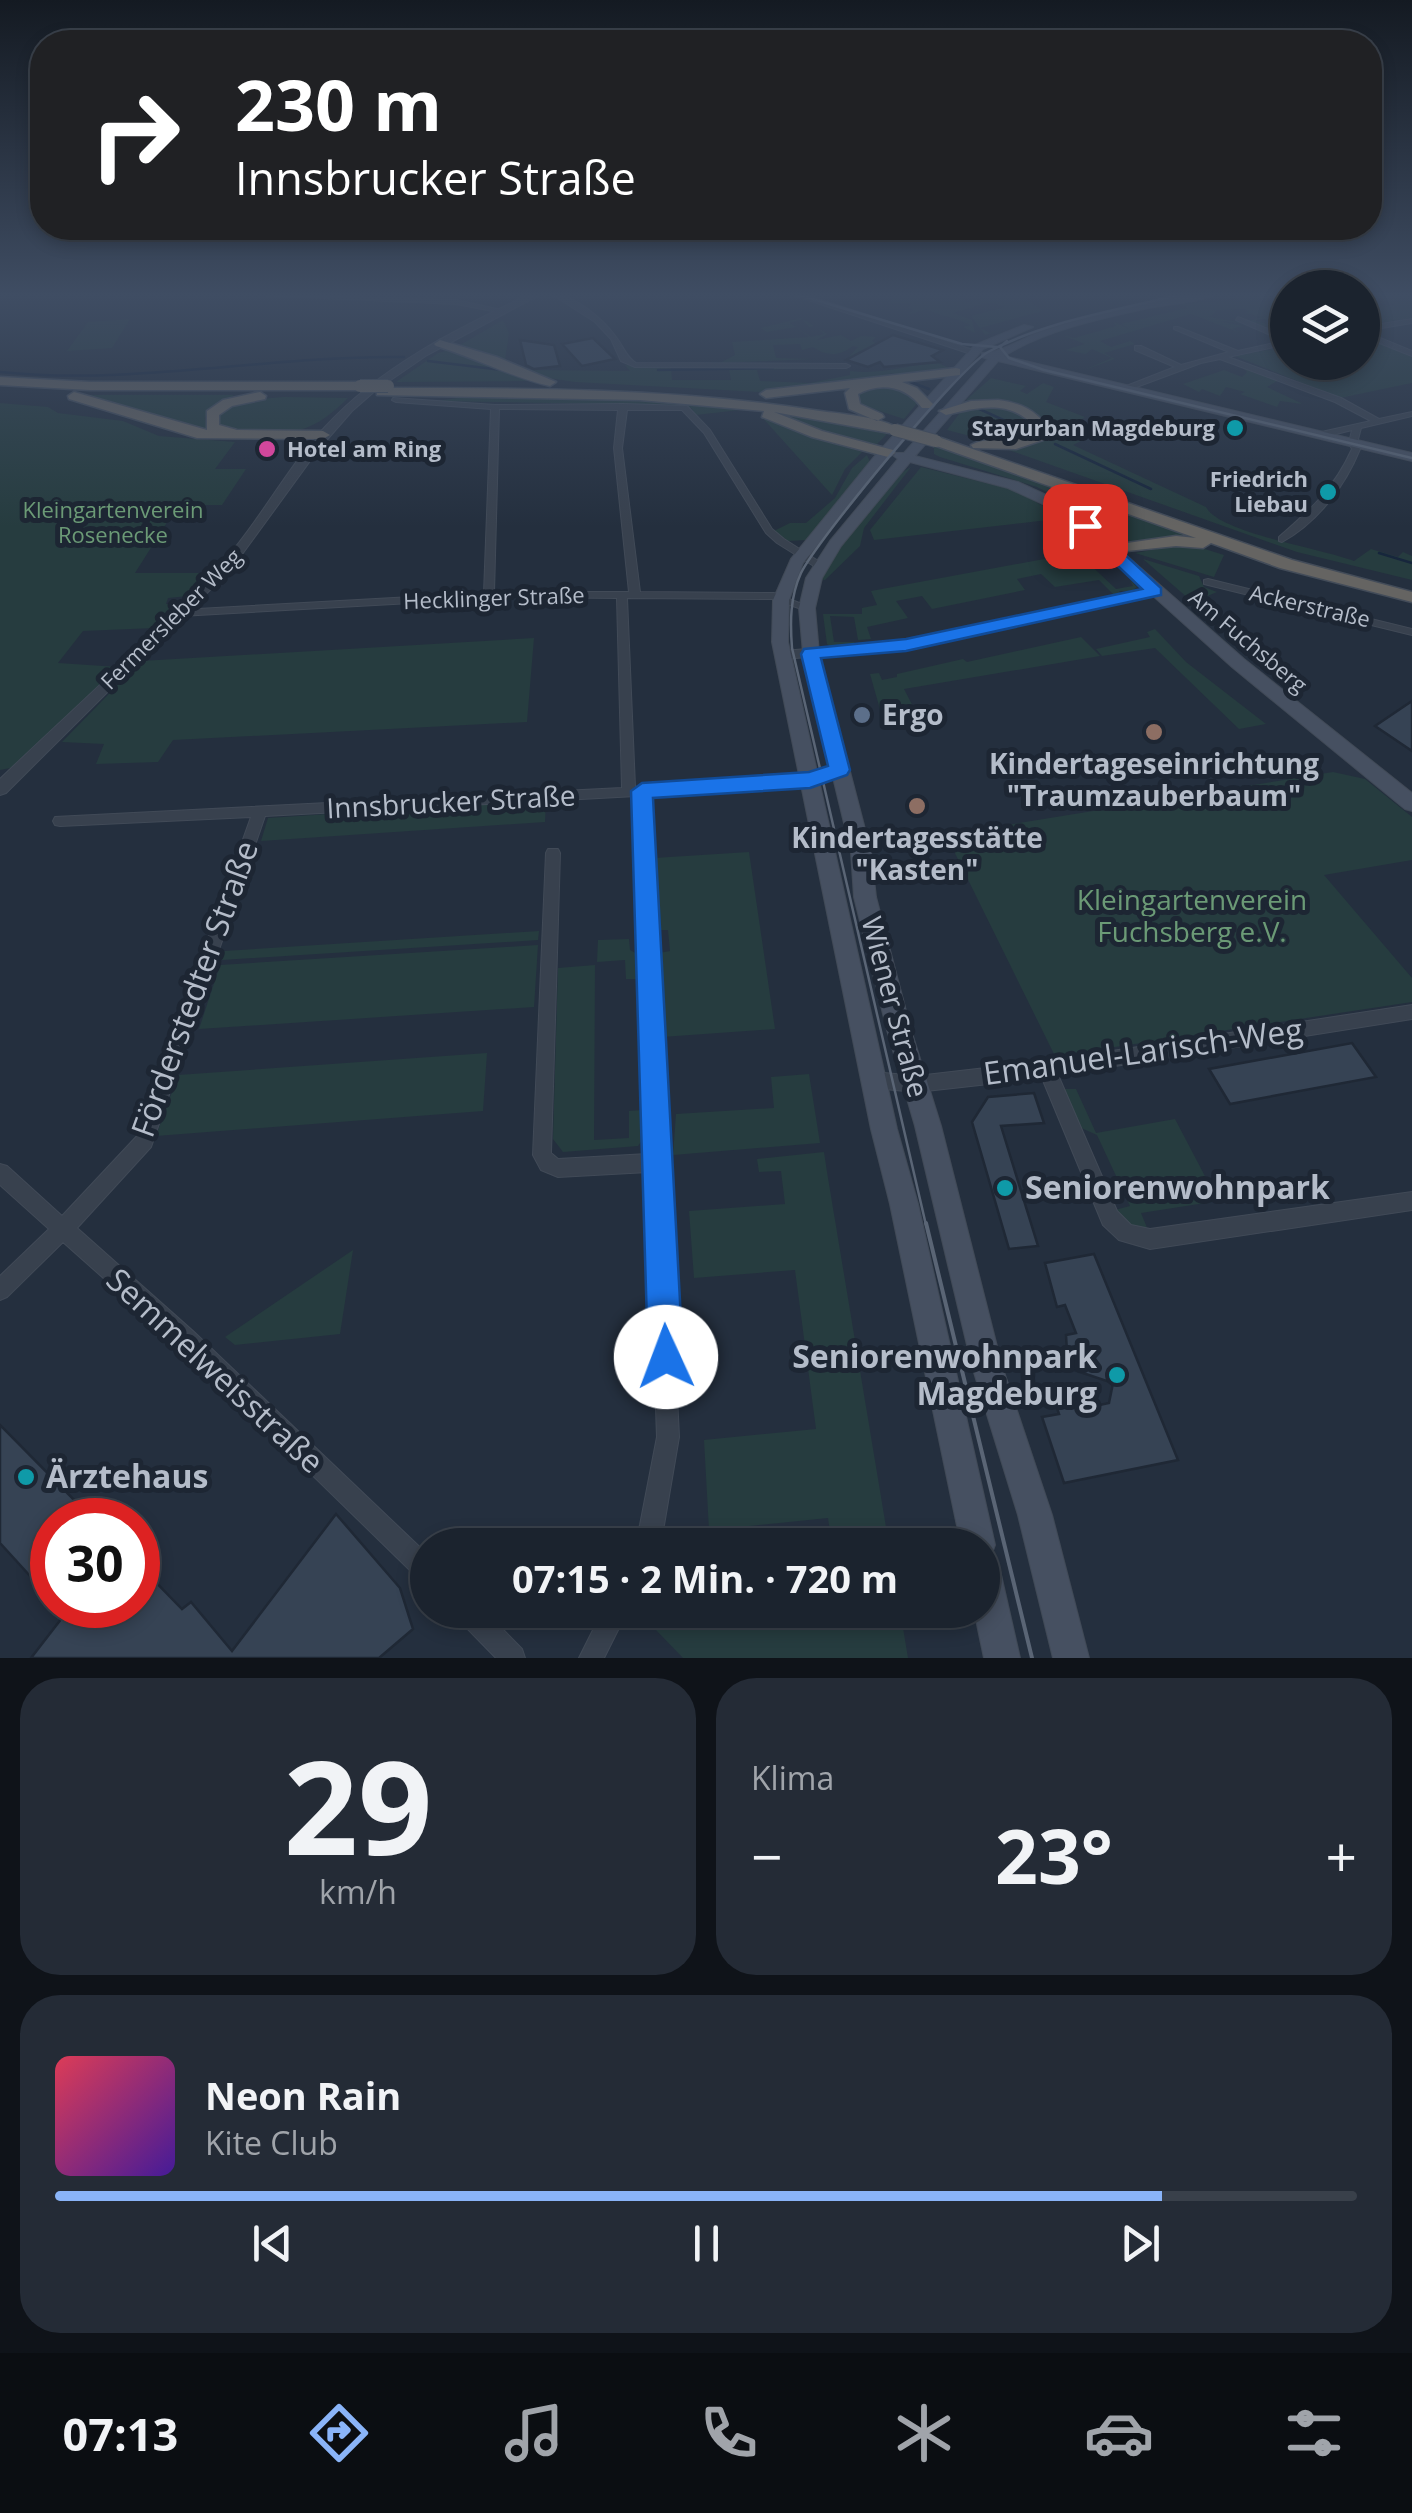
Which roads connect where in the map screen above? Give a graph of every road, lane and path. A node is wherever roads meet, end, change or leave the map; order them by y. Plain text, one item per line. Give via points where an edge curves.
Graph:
1 (395, 372) edge
2 (465, 372) edge
3 (517, 372) edge
4 (953, 372) edge
5 (956, 372) edge
6 (983, 372) edge
7 (1066, 372) edge
8 (1069, 372) edge
9 (1166, 372) edge
10 (1263, 372) edge
11 (0, 385) edge
12 (426, 386) junction
13 (574, 386) junction
14 (1128, 387) junction
15 (357, 389) junction
16 (385, 389) junction
17 (41, 391) junction
18 (297, 392) junction
19 (695, 392) junction
20 (711, 399) junction
21 (396, 400) dead end
22 (1183, 403) junction
23 (927, 405) junction
24 (623, 406) junction
25 (496, 407) junction
26 (946, 412) junction
27 (1412, 414) edge
28 (1379, 422) junction
29 (893, 425) junction
30 (1357, 426) junction
31 (255, 435) junction
32 (323, 435) junction
33 (1320, 435) junction
34 (938, 438) junction
35 (1353, 443) junction
36 (973, 444) junction
37 (888, 453) junction
38 (1412, 457) edge
39 (909, 458) junction
40 (1282, 539) dead end
41 (1113, 550) junction
42 (803, 555) junction
43 (1286, 564) junction
44 (821, 566) junction
45 (1208, 582) dead end
46 (1412, 588) edge
47 (1155, 591) junction
48 (489, 595) junction
49 (629, 595) junction
50 (780, 596) junction
51 (1412, 598) edge
52 (806, 608) junction
53 (180, 613) junction
54 (1412, 632) edge
55 (811, 654) junction
56 (783, 655) junction
57 (840, 770) junction
58 (810, 780) junction
59 (0, 789) edge
60 (636, 791) junction
61 (1412, 804) edge
62 (258, 813) junction
63 (60, 821) dead end
64 (553, 852) dead end
65 (1412, 1012) edge
66 (1047, 1069) junction
67 (874, 1080) junction
68 (916, 1084) junction
69 (659, 1162) junction
70 (0, 1173) edge
71 (1412, 1201) edge
72 (64, 1228) junction
73 (0, 1290) edge
74 (651, 1528) edge
75 (974, 1528) edge
76 (410, 1555) edge
77 (484, 1628) edge
78 (606, 1628) edge
79 (995, 1628) edge
80 (513, 1658) edge
81 (590, 1658) edge
82 (1002, 1658) edge
83 (1071, 1658) edge

1 - 32 street, Fermersleber Weg
2 - 12 highway
3 - 13 highway
4 - 19 highway via 782,394
5 - 23 main road
6 - 26 main road, Wiener Straße
7 - 22 main road
8 - 14 main road
9 - 14 street
10 - 28 street
11 - 15 highway
11 - 17 highway
12 - 13 highway
12 - 16 highway
13 - 19 highway
14 - 22 main road
15 - 16 highway, bridge
15 - 18 highway
16 - 20 highway
17 - 18 highway
17 - 31 highway via 100,401 188,432
18 - 31 highway via 238,400 210,418 217,430
19 - 29 highway via 793,403
20 - 29 highway
20 - 37 highway
21 - 25 street
22 - 33 main road
23 - 29 highway via 917,392 896,385 851,393 854,406
23 - 37 main road
24 - 25 street
24 - 42 street via 687,410 767,529
24 - 49 street via 618,448
25 - 48 street
26 - 36 highway via 972,404 1019,409 1042,430 1019,445
26 - 39 main road, Wiener Straße
27 - 28 street
28 - 30 street
29 - 34 highway, bridge
30 - 33 street
30 - 35 street
31 - 32 highway
32 - 53 street, Fermersleber Weg via 253,536
33 - 35 main road
34 - 36 highway
34 - 43 highway
35 - 38 main road
35 - 40 street via 1355,452 1334,494
36 - 46 highway via 1289,556
37 - 39 main road, Am Fuchsberg
37 - 42 main road
39 - 41 main road, Am Fuchsberg via 1036,494
39 - 44 main road, Wiener Straße
41 - 43 highway via 1192,541
41 - 47 main road, Am Fuchsberg
42 - 44 street
42 - 50 main road
43 - 51 highway
44 - 52 main road, Wiener Straße
45 - 54 street, Ackerstraße
47 - 55 street via 906,645
47 - 61 main road, Am Fuchsberg
48 - 49 street, Hecklinger Straße
48 - 53 street, Hecklinger Straße
49 - 50 street, Hecklinger Straße
49 - 60 street
50 - 52 street, Hecklinger Straße
50 - 56 main road, Wiener Straße
52 - 55 main road, Wiener Straße
53 - 59 street, Fermersleber Weg
55 - 56 street
55 - 57 main road, Wiener Straße
56 - 58 main road, Wiener Straße
57 - 58 street, Innsbrucker Straße
57 - 68 main road, Wiener Straße via 867,905
58 - 60 street, Innsbrucker Straße
58 - 67 main road, Wiener Straße
60 - 62 street, Innsbrucker Straße
60 - 69 street
62 - 63 street, Innsbrucker Straße
62 - 72 street, Förderstedter Straße via 145,1141
64 - 69 street via 542,1155 558,1168
65 - 66 street, Emanuel-Larisch-Weg
66 - 68 street, Emanuel-Larisch-Weg
66 - 71 street via 1110,1218 1126,1233 1150,1239
67 - 68 street, Emanuel-Larisch-Weg
67 - 75 main road, Wiener Straße
68 - 83 main road, Wiener Straße
69 - 74 street via 668,1437
70 - 72 street, Semmelweisstraße
72 - 73 street, Förderstedter Straße
72 - 76 street, Semmelweisstraße
77 - 80 street
78 - 81 street
79 - 82 main road

